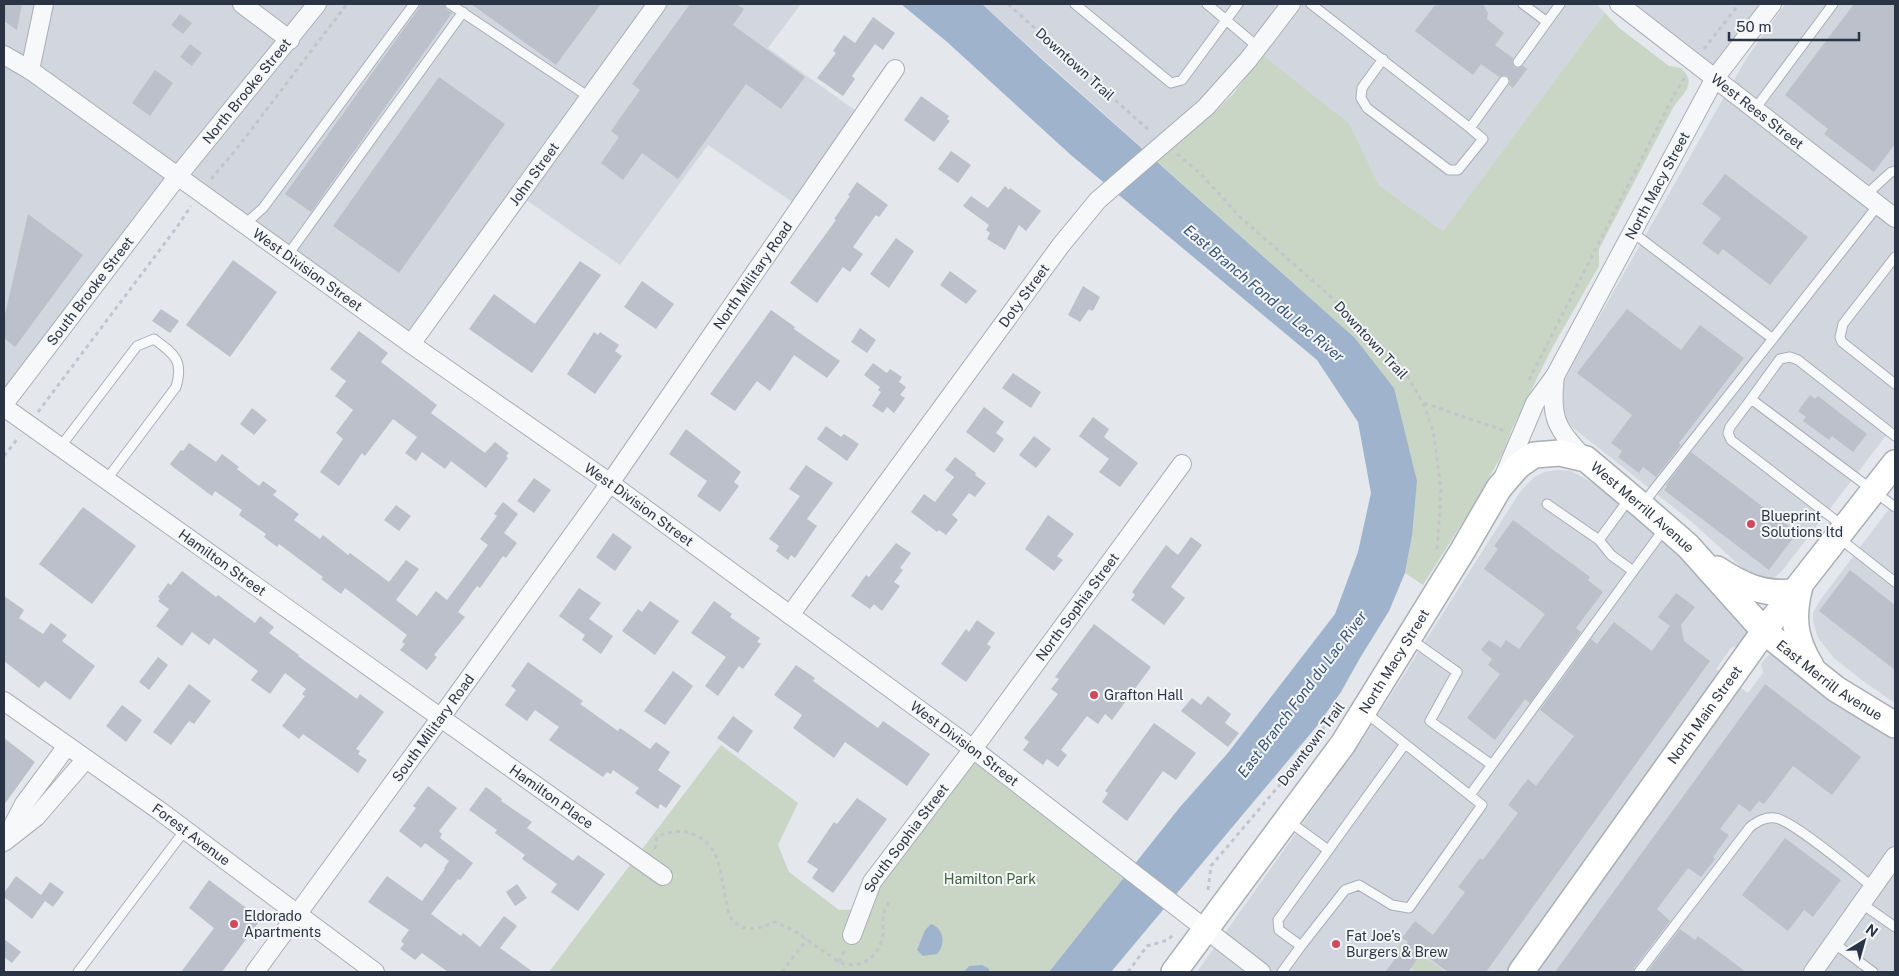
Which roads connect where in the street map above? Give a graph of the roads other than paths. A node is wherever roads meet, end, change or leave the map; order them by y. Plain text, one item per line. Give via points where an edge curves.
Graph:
1 (44, 4) edge
2 (242, 4) edge
3 (317, 4) edge
4 (414, 4) edge
5 (450, 4) edge
6 (657, 4) edge
7 (1074, 4) edge
8 (1207, 4) edge
9 (1238, 4) edge
10 (1291, 4) edge
11 (1311, 4) edge
12 (1523, 4) edge
13 (1560, 4) edge
14 (1619, 4) edge
15 (1772, 4) edge
16 (1833, 4) edge
17 (463, 12) junction
18 (1227, 19) junction
19 (1547, 22) junction
20 (290, 40) junction
21 (1258, 47) junction
22 (4, 55) edge
23 (1383, 59) junction
24 (1518, 62) dead end
25 (895, 69) dead end
26 (30, 70) junction
27 (1715, 78) junction
28 (1504, 81) dead end
29 (589, 97) junction
30 (1755, 109) junction
31 (1470, 128) junction
32 (1895, 171) edge
33 (177, 177) junction
34 (1872, 200) junction
35 (1895, 218) edge
36 (244, 225) junction
37 (1632, 232) junction
38 (287, 256) junction
39 (1895, 257) edge
40 (1773, 339) junction
41 (411, 344) junction
42 (1554, 376) junction
43 (1895, 384) edge
44 (1751, 399) junction
45 (4, 405) edge
46 (1895, 436) edge
47 (61, 446) junction
48 (1586, 459) junction
49 (1895, 463) edge
50 (1182, 464) dead end
51 (107, 479) junction
52 (610, 483) junction
53 (1499, 488) junction
54 (1874, 490) junction
55 (1637, 501) junction
56 (1547, 504) dead end
57 (1895, 507) edge
58 (1666, 527) junction
59 (1841, 532) junction
60 (1599, 540) junction
61 (1688, 546) junction
62 (1633, 572) junction
63 (1895, 582) edge
64 (1798, 588) junction
65 (790, 614) junction
66 (1765, 632) junction
67 (1409, 638) junction
68 (1815, 673) junction
69 (4, 701) edge
70 (1355, 705) junction
71 (440, 719) junction
72 (1895, 725) edge
73 (1405, 744) junction
74 (67, 746) junction
75 (973, 749) junction
76 (86, 759) junction
77 (1492, 765) junction
78 (1470, 795) junction
79 (1287, 820) junction
80 (185, 830) junction
81 (4, 842) edge
82 (1328, 850) junction
83 (1895, 856) edge
84 (662, 876) road end
85 (1873, 887) junction
86 (1861, 903) junction
87 (298, 913) junction
88 (1198, 924) junction
89 (1895, 927) edge
90 (852, 934) dead end
91 (1834, 943) junction
92 (1301, 946) junction
93 (78, 972) edge
94 (255, 972) edge
95 (375, 972) edge
96 (1174, 972) edge
97 (1261, 972) edge
98 (1282, 972) edge
99 (1521, 972) edge
100 (1639, 972) edge
101 (1813, 972) edge
102 (1873, 972) edge

1 - 26 street
2 - 20 street
3 - 20 street, North Brooke Street
4 - 36 lane via 263,208
5 - 17 lane
6 - 29 street, John Street
7 - 18 lane via 1171,83 1182,80
8 - 18 lane
9 - 18 lane
10 - 21 street, Doty Street
11 - 23 lane
12 - 19 lane
13 - 19 lane
14 - 27 street, West Rees Street
15 - 27 street, North Macy Street
16 - 30 lane
17 - 29 lane
17 - 38 lane
18 - 21 lane
19 - 24 lane
20 - 33 street, North Brooke Street
21 - 65 street, Doty Street via 1206,107 1098,200
22 - 26 street, West Division Street
23 - 31 lane
23 - 31 lane via 1362,88 1361,98 1367,108 1449,170 1458,170 1483,138
25 - 52 street, North Military Road
26 - 33 street, West Division Street
27 - 30 street, West Rees Street
27 - 37 street, North Macy Street
28 - 31 lane
29 - 41 street, John Street
30 - 34 street, West Rees Street
32 - 34 lane via 1891,172
33 - 36 street, West Division Street
33 - 45 street, South Brooke Street
34 - 35 street, West Rees Street
34 - 40 lane
36 - 38 street, West Division Street
37 - 40 lane
37 - 42 street, North Macy Street
38 - 41 street, West Division Street
39 - 43 lane via 1844,324 1840,337 1842,342
40 - 55 lane
41 - 52 street, West Division Street
42 - 48 street, North Macy Street via 1552,403 1556,420 1565,436
42 - 53 street, North Macy Street via 1535,403
44 - 46 lane via 1780,359 1790,356
44 - 54 lane
44 - 59 lane via 1730,427 1728,433 1732,440
45 - 47 street, Hamilton Street
47 - 51 street, Hamilton Street
47 - 51 lane via 137,346 154,339 175,355 180,372 176,386
48 - 53 main road, West Merrill Avenue via 1560,453 1534,455 1518,466
48 - 55 main road, West Merrill Avenue
49 - 54 main road, North Main Street
50 - 75 street, North Sophia Street
51 - 71 street, Hamilton Street
52 - 65 street, West Division Street
52 - 71 street, South Military Road
53 - 67 main road, North Macy Street
54 - 57 lane
54 - 59 main road, North Main Street
55 - 58 main road, West Merrill Avenue
55 - 60 lane
56 - 60 lane
58 - 61 main road, West Merrill Avenue
58 - 62 lane
59 - 63 lane
59 - 64 main road, North Main Street
60 - 62 lane via 1611,555
61 - 64 main road via 1740,583 1776,594
61 - 66 main road, West Merrill Avenue
62 - 77 lane
64 - 66 main road, North Main Street
64 - 68 main road via 1795,606 1797,637
65 - 75 street, West Division Street
66 - 68 main road, East Merrill Avenue
66 - 99 main road, North Main Street
67 - 70 main road, North Macy Street
67 - 77 lane via 1457,672 1430,721
68 - 72 main road, East Merrill Avenue
69 - 74 street, Forest Avenue
70 - 73 lane
70 - 79 main road, North Macy Street via 1343,744
71 - 84 street, Hamilton Place
71 - 87 street, South Military Road
73 - 78 lane
73 - 82 lane
74 - 76 street, Forest Avenue
74 - 81 street via 24,804
75 - 88 street, West Division Street
75 - 90 street, South Sophia Street via 872,882
76 - 80 street, Forest Avenue
76 - 81 street via 36,817
77 - 78 lane
78 - 92 lane via 1482,805 1409,908 1392,905 1359,885 1345,890
79 - 82 lane
79 - 88 main road, North Macy Street
80 - 87 street, Forest Avenue
80 - 93 lane
82 - 92 lane via 1278,920 1279,930
83 - 85 street
85 - 86 street
85 - 100 lane via 1793,826 1776,817 1761,819 1750,827
86 - 89 lane
86 - 91 street
87 - 94 street, South Military Road
87 - 95 street, Forest Avenue
88 - 96 main road, North Macy Street
88 - 97 street, West Division Street
91 - 101 street
91 - 102 lane
92 - 98 lane

